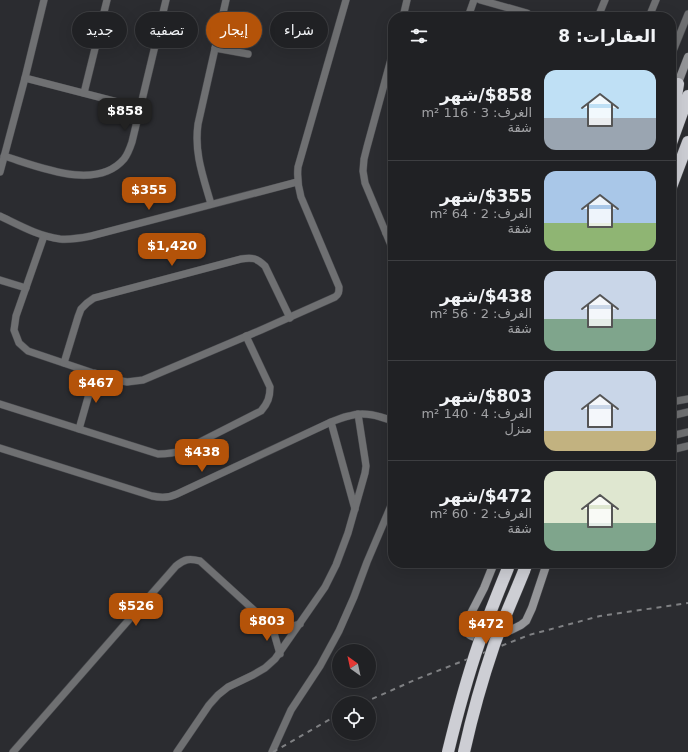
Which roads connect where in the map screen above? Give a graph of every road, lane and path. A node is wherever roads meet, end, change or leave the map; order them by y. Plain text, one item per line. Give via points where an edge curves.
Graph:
1 (44, 0) edge
2 (107, 0) edge
3 (166, 0) edge
4 (226, 0) edge
5 (346, 0) edge
6 (407, 0) edge
7 (474, 0) edge
8 (480, 0) edge
9 (605, 0) edge
10 (656, 0) edge
11 (223, 12) edge
12 (404, 12) edge
13 (470, 12) edge
14 (523, 12) edge
15 (600, 12) edge
16 (652, 12) edge
17 (688, 14) edge
18 (676, 44) edge
19 (215, 48) joint
20 (248, 54) dead end
21 (688, 57) edge
22 (388, 70) edge
23 (25, 78) junction
24 (678, 84) junction
25 (676, 89) edge
26 (84, 93) junction
27 (676, 96) edge
28 (688, 96) edge
29 (141, 108) junction
30 (676, 129) edge
31 (688, 142) edge
32 (4, 156) junction
33 (0, 172) edge
34 (676, 174) edge
35 (297, 182) junction
36 (211, 204) junction
37 (0, 216) edge
38 (388, 230) edge
39 (386, 233) junction
40 (44, 236) junction
41 (388, 238) edge
42 (0, 280) edge
43 (26, 288) junction
44 (290, 318) junction
45 (246, 336) junction
46 (64, 363) junction
47 (95, 373) junction
48 (688, 399) edge
49 (676, 401) edge
50 (0, 404) edge
51 (688, 412) edge
52 (358, 414) junction
53 (676, 415) edge
54 (388, 419) edge
55 (331, 422) junction
56 (79, 429) junction
57 (688, 432) edge
58 (676, 435) edge
59 (688, 446) edge
60 (0, 448) edge
61 (676, 449) edge
62 (355, 509) junction
63 (388, 513) edge
64 (492, 568) edge
65 (508, 568) edge
66 (525, 568) edge
67 (545, 568) edge
68 (268, 623) junction
69 (300, 624) junction
70 (280, 654) junction
71 (13, 752) edge
72 (178, 752) edge
73 (272, 752) edge
74 (448, 752) edge
75 (464, 752) edge

1 - 23 street
2 - 26 street
3 - 29 street
4 - 11 street
5 - 35 street via 298,167
6 - 12 street
7 - 13 street
8 - 14 street
9 - 15 street
10 - 16 street
17 - 18 street
19 - 20 street
19 - 36 street via 196,134 198,156
21 - 24 street
22 - 39 street via 367,146 363,171 365,184
23 - 26 street
23 - 32 street
24 - 25 street
24 - 27 highway
26 - 29 street
28 - 30 highway
29 - 32 street via 132,142 124,159 104,172 87,175 67,174
31 - 34 highway
32 - 33 street
35 - 36 street
35 - 44 street via 339,291 331,299
36 - 40 street via 76,239
37 - 40 street
38 - 39 street
39 - 41 street
40 - 43 street
42 - 43 street
43 - 46 street via 14,330 19,343 28,351
44 - 45 street
44 - 46 street via 265,266 259,260 241,259 94,298 81,309
45 - 47 street via 143,380 127,382
45 - 56 street via 270,387 270,396 261,411 184,450 167,454 158,454
46 - 47 street
47 - 56 street
48 - 49 street
50 - 56 street
51 - 53 street
52 - 54 street via 370,414
52 - 55 street
52 - 62 street via 366,466
55 - 60 street via 177,494 162,498
55 - 62 street
57 - 58 street
59 - 61 street
62 - 69 street via 336,565 325,587
63 - 73 street via 339,631 291,710
64 - 67 street via 466,623 465,629 471,636 510,630 521,625 532,608
65 - 74 highway, bridge via 479,643
66 - 75 highway, bridge via 492,652
68 - 69 street via 284,628
68 - 70 street
68 - 71 street via 200,561 182,561
69 - 70 street
70 - 72 street via 265,668 218,695

